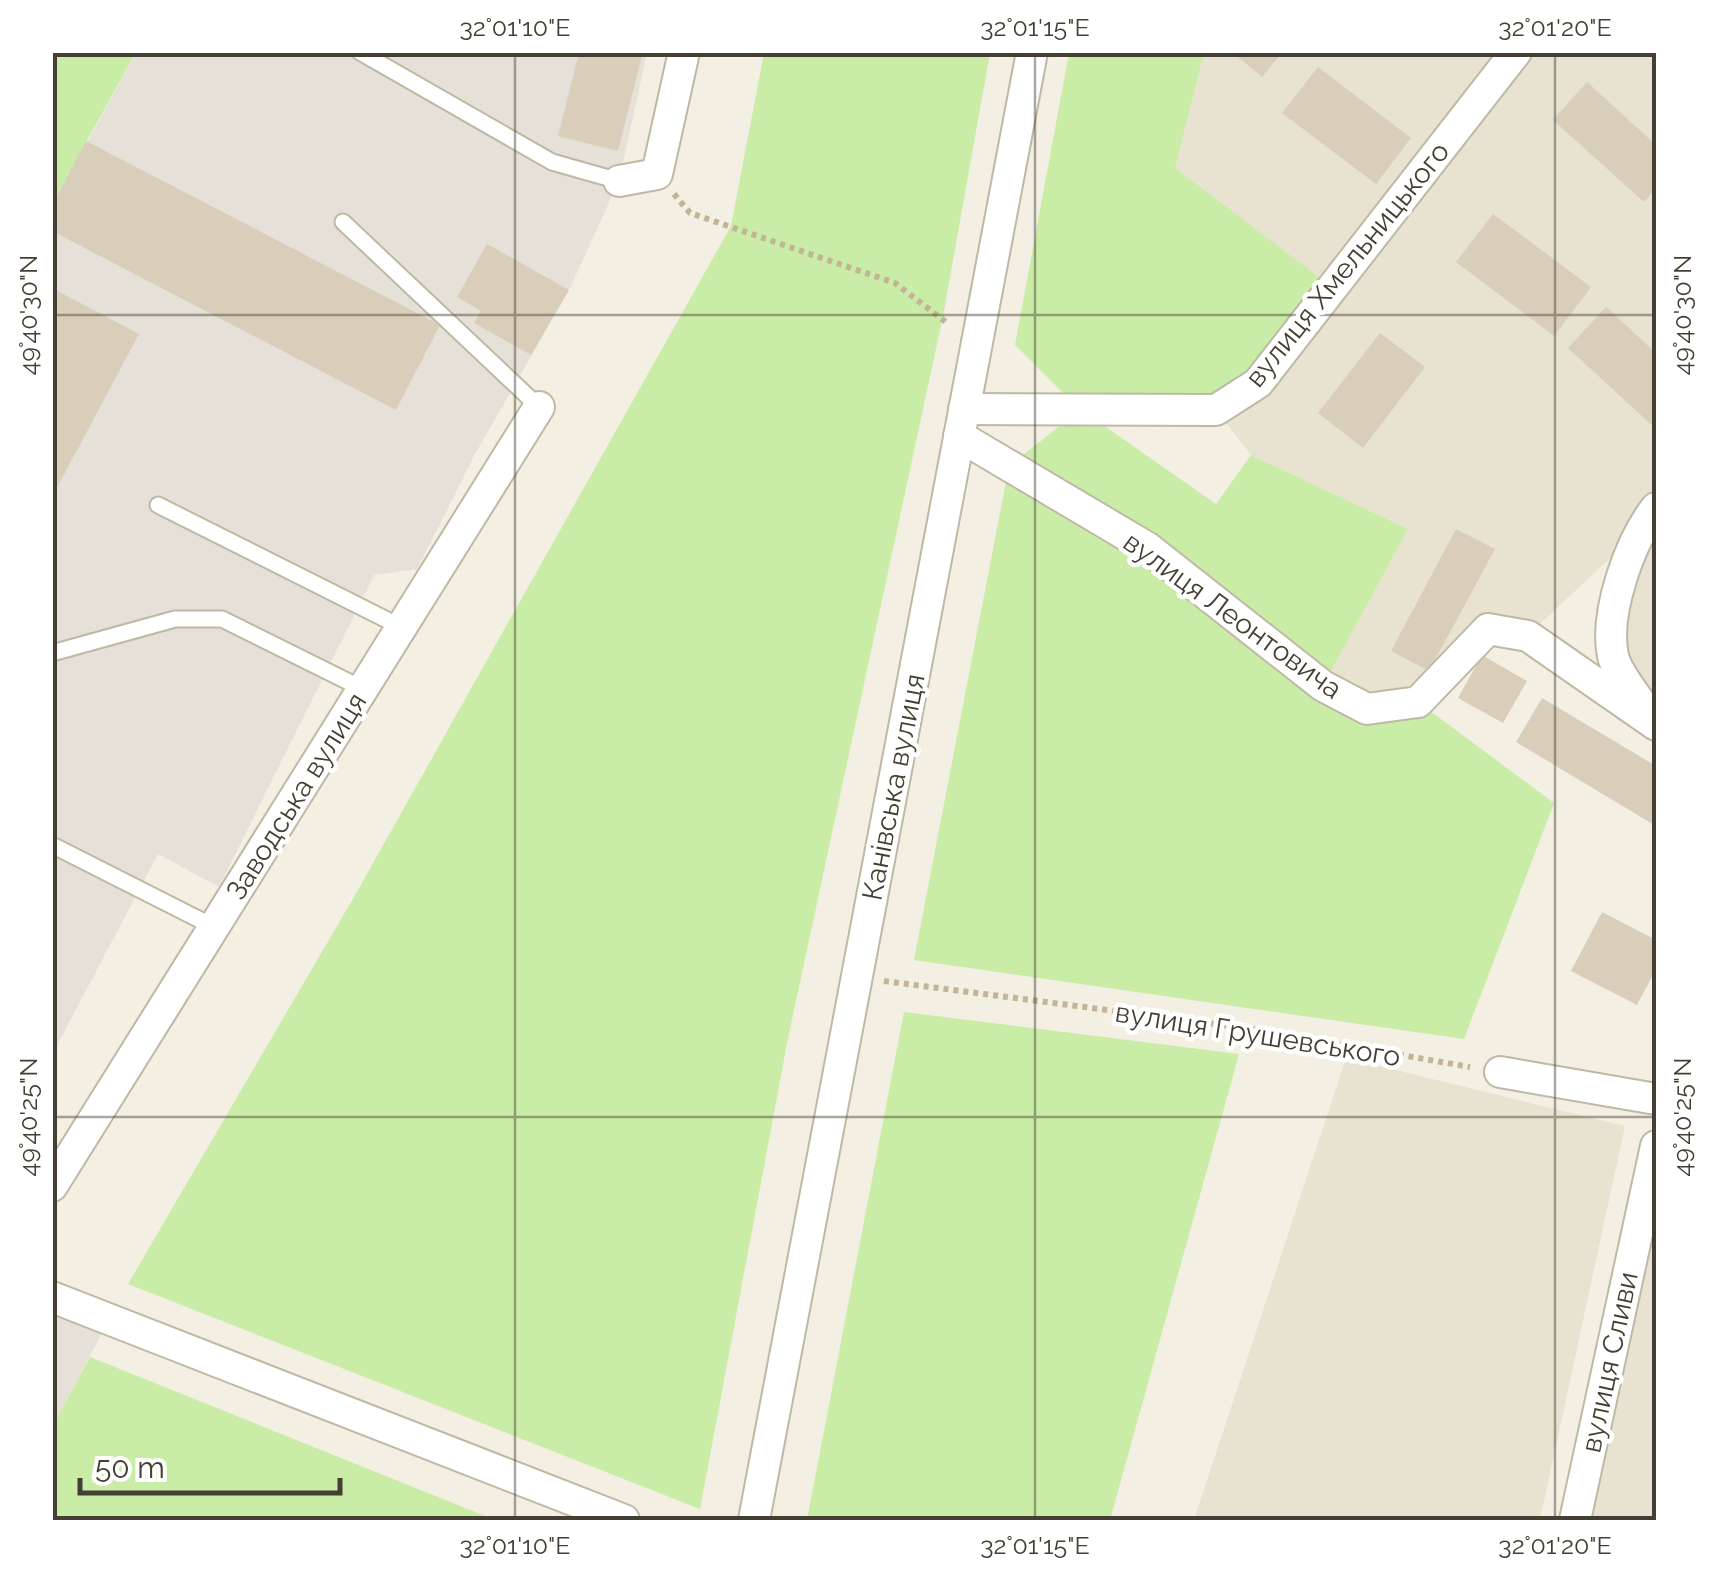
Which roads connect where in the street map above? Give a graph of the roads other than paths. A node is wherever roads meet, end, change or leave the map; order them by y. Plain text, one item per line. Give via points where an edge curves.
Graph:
1 (360, 52) edge
2 (684, 52) edge
3 (1032, 52) edge
4 (1516, 52) edge
5 (620, 181) joint
6 (343, 222) dead end
7 (538, 407) joint
8 (961, 422) junction
9 (158, 504) dead end
10 (1656, 508) edge
11 (401, 627) junction
12 (52, 653) edge
13 (363, 688) junction
14 (1654, 723) edge
15 (52, 844) edge
16 (214, 927) junction
17 (1500, 1072) road end
18 (1656, 1099) edge
19 (1656, 1146) edge
20 (63, 1148) edge
21 (52, 1186) edge
22 (52, 1297) edge
23 (624, 1520) edge
24 (754, 1520) edge
25 (1575, 1520) edge

1 - 5 lane via 552,162
2 - 5 street via 657,174
3 - 8 street, Канівська вулиця
4 - 8 street, вулиця Хмельницького via 1258,383 1216,410
6 - 7 lane
7 - 11 street, Заводська вулиця
8 - 14 street, вулиця Леонтовича via 1148,548 1323,686 1367,709 1418,702 1488,628 1528,636
8 - 24 street, Канівська вулиця
9 - 11 lane
10 - 14 street, вулиця Леонтовича via 1634,536 1617,598 1613,657
11 - 13 street, Заводська вулиця
12 - 13 lane via 175,619 222,619
13 - 16 street, Заводська вулиця
15 - 16 lane
16 - 20 street, Заводська вулиця
17 - 18 street
19 - 25 street, вулиця Сливи
20 - 21 street, Заводська вулиця
22 - 23 street

